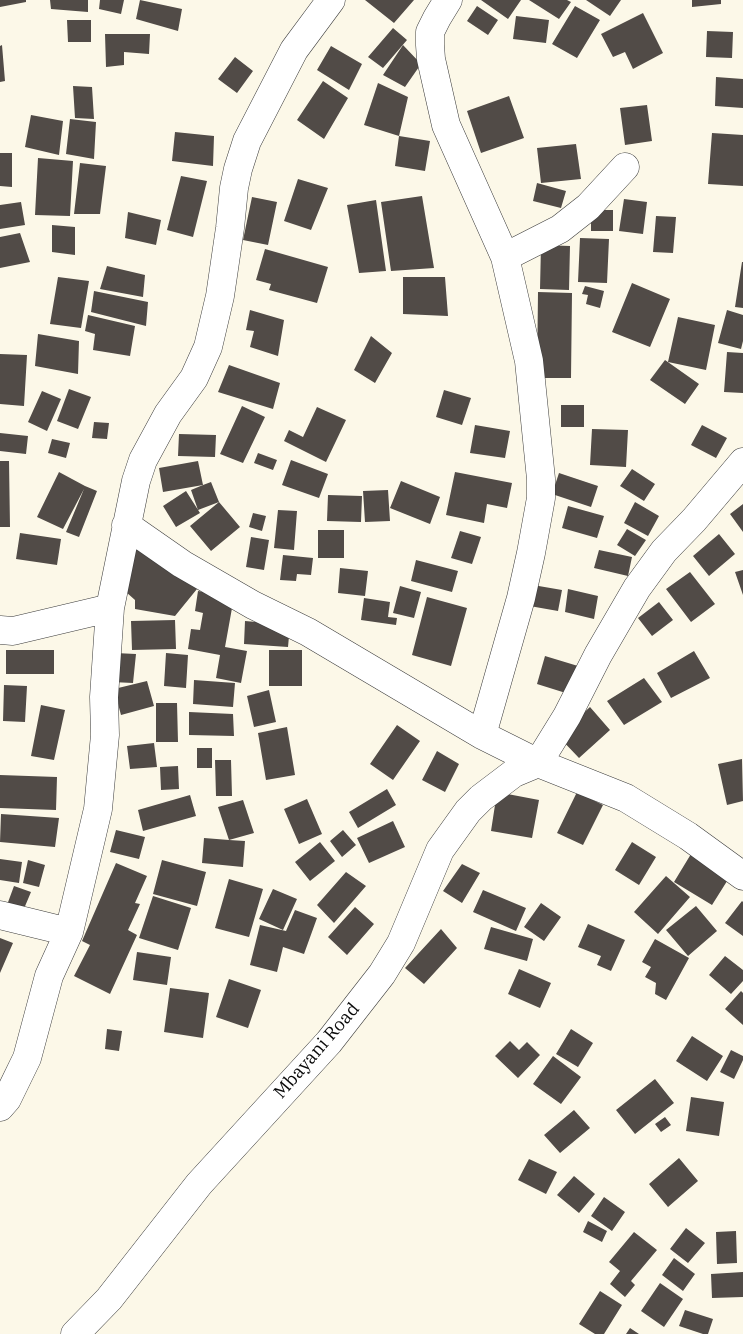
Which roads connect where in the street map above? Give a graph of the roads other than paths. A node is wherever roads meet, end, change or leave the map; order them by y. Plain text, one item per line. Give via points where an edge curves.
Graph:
1 (331, 0) edge
2 (448, 0) edge
3 (626, 168) dead end
4 (505, 258) junction
5 (743, 462) edge
6 (126, 525) junction
7 (110, 608) junction
8 (0, 630) edge
9 (482, 735) junction
10 (538, 763) junction
11 (743, 876) edge
12 (0, 915) edge
13 (68, 932) junction
14 (0, 1106) edge
15 (75, 1334) edge

1 - 6 street via 294,50 247,141 234,188 220,296 208,347 194,378 168,414 143,460
2 - 4 street via 430,32 431,59 446,125
3 - 4 street via 588,207 560,229
4 - 9 street via 529,361 540,466 540,498 532,553
5 - 10 street via 664,551 637,588
6 - 7 street
6 - 9 street via 182,564 308,632
7 - 8 street via 13,631
7 - 13 street via 104,697 105,736 98,809
9 - 10 street
10 - 11 street via 626,798 688,836
10 - 15 street, Mbayani Road via 499,783 468,811 440,850 401,943 382,974 329,1042 199,1184 109,1299
12 - 13 street
13 - 14 street via 49,976 27,1058 7,1099

